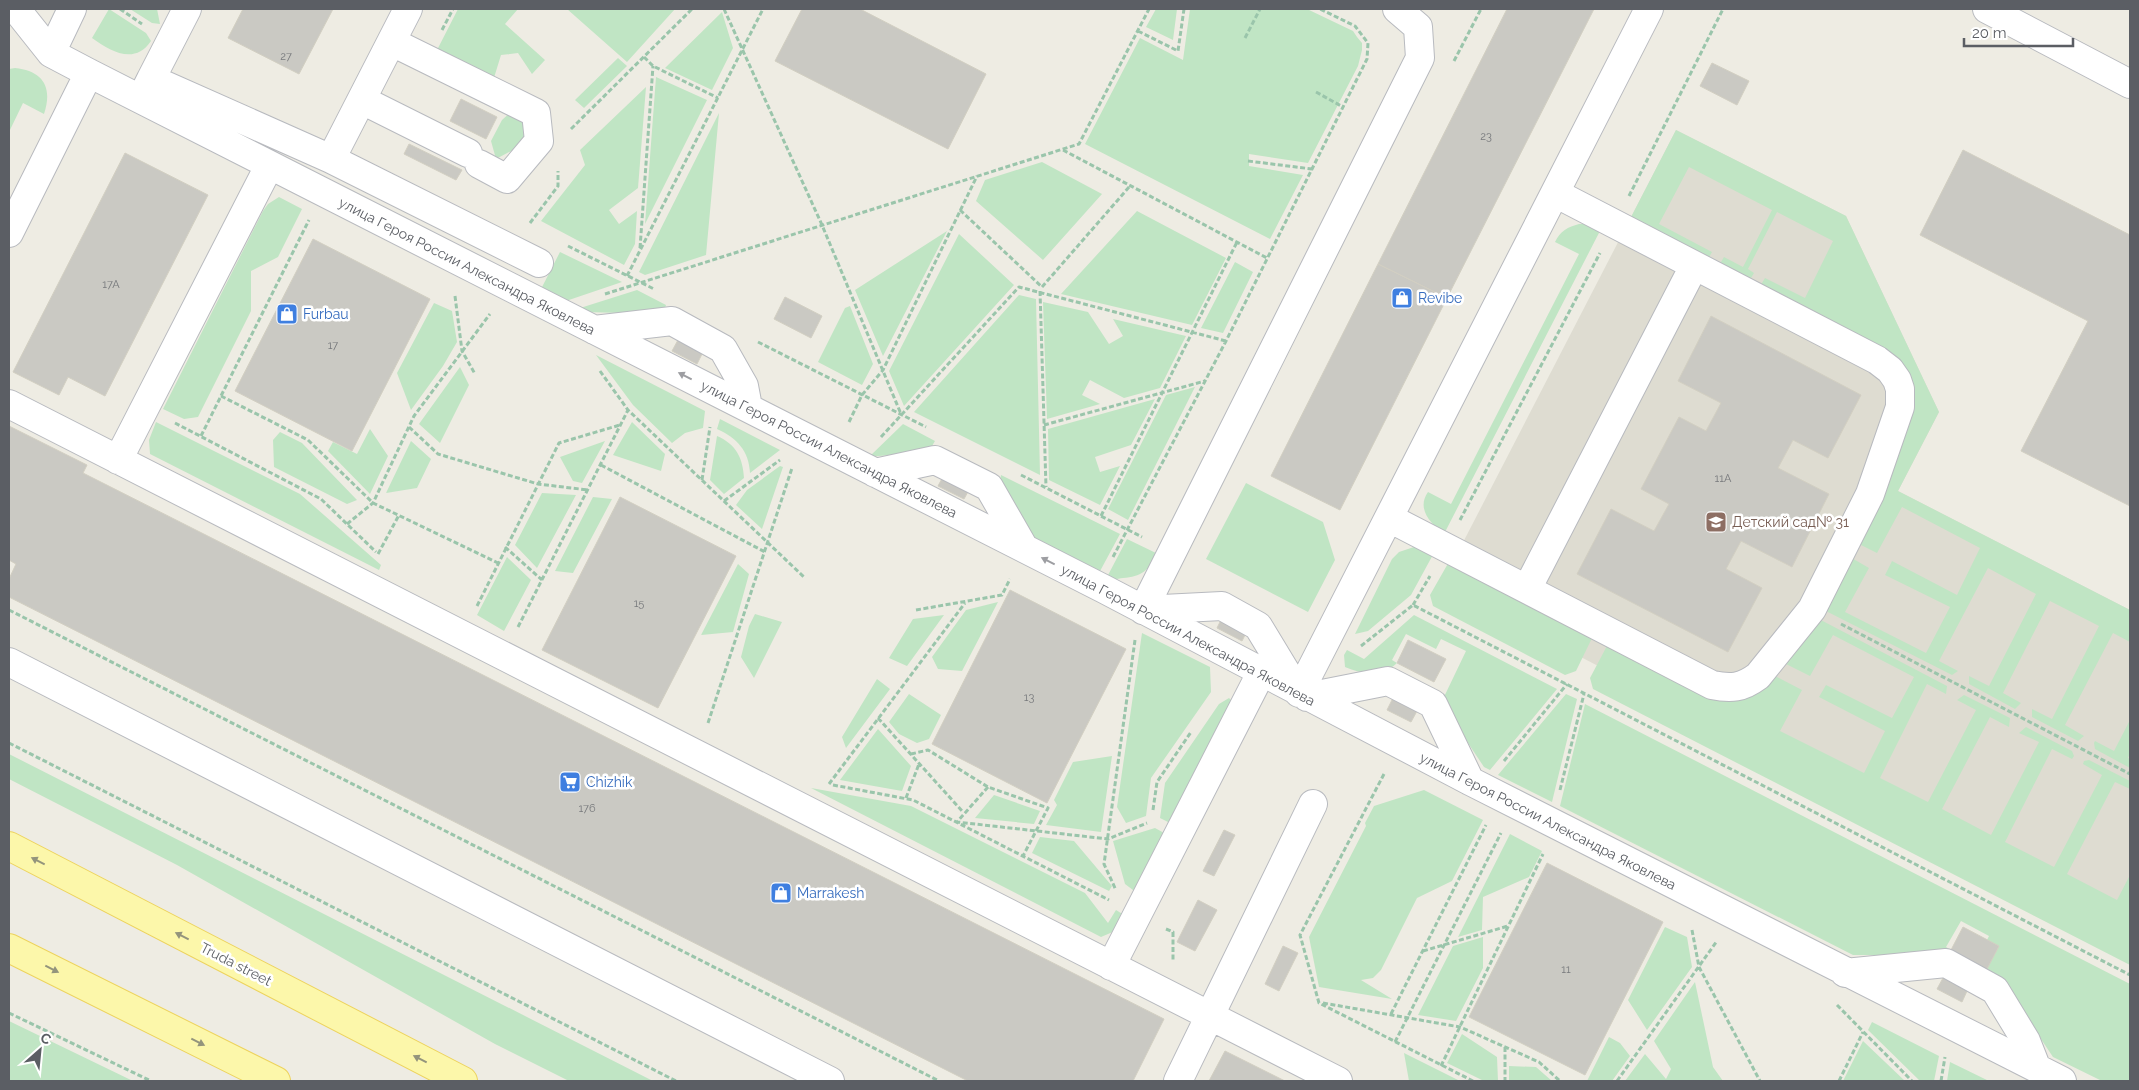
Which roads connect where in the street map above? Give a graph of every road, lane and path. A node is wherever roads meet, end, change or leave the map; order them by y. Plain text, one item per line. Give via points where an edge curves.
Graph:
1 (15, 9) edge
2 (72, 9) edge
3 (187, 9) edge
4 (408, 9) edge
5 (692, 9) edge
6 (724, 9) edge
7 (763, 9) edge
8 (1149, 9) edge
9 (1184, 9) edge
10 (1260, 9) edge
11 (1320, 9) edge
12 (1397, 9) edge
13 (1649, 9) edge
14 (1723, 9) edge
15 (1986, 9) edge
16 (9, 19) edge
17 (1138, 31) junction
18 (1245, 38) dead end
19 (392, 42) junction
20 (743, 50) junction
21 (51, 53) junction
22 (644, 57) junction
23 (653, 66) junction
24 (89, 73) junction
25 (2130, 84) edge
26 (146, 89) junction
27 (1316, 92) dead end
28 (718, 98) junction
29 (362, 100) junction
30 (1343, 107) junction
31 (570, 130) dead end
32 (1062, 150) junction
33 (331, 159) junction
34 (1248, 161) dead end
35 (269, 166) junction
36 (558, 169) dead end
37 (1312, 169) junction
38 (977, 176) junction
39 (1130, 186) junction
40 (1555, 194) junction
41 (960, 210) junction
42 (310, 217) dead end
43 (521, 222) dead end
44 (1614, 224) junction
45 (528, 225) junction
46 (822, 225) junction
47 (536, 229) dead end
48 (9, 233) edge
49 (1237, 242) junction
50 (567, 245) dead end
51 (640, 250) junction
52 (1267, 258) junction
53 (539, 264) dead end
54 (1694, 266) junction
55 (627, 276) junction
56 (640, 282) junction
57 (453, 287) dead end
58 (1042, 287) junction
59 (658, 292) dead end
60 (1040, 292) junction
61 (494, 308) dead end
62 (552, 310) junction
63 (594, 330) junction
64 (1192, 332) junction
65 (756, 341) dead end
66 (1226, 341) junction
67 (462, 350) junction
68 (597, 366) dead end
69 (883, 370) junction
70 (474, 374) dead end
71 (1206, 380) junction
72 (1162, 392) junction
73 (862, 395) junction
74 (221, 396) junction
75 (9, 404) edge
76 (144, 407) junction
77 (748, 407) junction
78 (628, 410) junction
79 (901, 415) junction
80 (712, 419) dead end
81 (621, 425) junction
82 (1044, 425) junction
83 (408, 427) junction
84 (927, 428) dead end
85 (201, 436) junction
86 (784, 456) dead end
87 (118, 460) junction
88 (794, 462) dead end
89 (855, 462) junction
90 (600, 465) junction
91 (1012, 471) dead end
92 (702, 480) junction
93 (538, 484) junction
94 (1046, 488) junction
95 (588, 490) junction
96 (724, 501) junction
97 (373, 503) junction
98 (399, 515) junction
99 (1101, 516) junction
100 (1389, 518) junction
101 (347, 524) junction
102 (1127, 529) junction
103 (768, 543) junction
104 (505, 546) junction
105 (1446, 547) junction
106 (765, 552) junction
107 (1172, 552) junction
108 (378, 554) junction
109 (383, 559) dead end
110 (1018, 560) junction
111 (498, 563) junction
112 (805, 578) dead end
113 (542, 580) junction
114 (1097, 586) junction
115 (1527, 589) junction
116 (965, 603) junction
117 (1413, 606) junction
118 (476, 607) dead end
119 (1812, 609) junction
120 (9, 610) edge
121 (916, 610) dead end
122 (1139, 622) junction
123 (515, 632) dead end
124 (1330, 633) junction
125 (9, 662) edge
126 (1261, 673) junction
127 (1567, 684) junction
128 (1584, 694) junction
129 (1303, 695) junction
130 (878, 718) junction
131 (1194, 728) dead end
132 (707, 729) dead end
133 (9, 743) edge
134 (911, 754) junction
135 (919, 764) junction
136 (1388, 765) dead end
137 (2130, 774) edge
138 (822, 783) dead end
139 (829, 784) junction
140 (1476, 784) junction
141 (988, 787) junction
142 (906, 798) junction
143 (1313, 804) dead end
144 (963, 812) junction
145 (1152, 814) dead end
146 (1490, 817) dead end
147 (956, 822) junction
148 (1151, 822) dead end
149 (1552, 823) junction
150 (1505, 824) dead end
151 (1036, 831) junction
152 (1108, 839) junction
153 (9, 846) edge
154 (1023, 856) junction
155 (1130, 910) junction
156 (1508, 926) junction
157 (1692, 929) dead end
158 (1722, 935) dead end
159 (1444, 945) junction
160 (9, 948) edge
161 (1423, 952) junction
162 (1111, 966) junction
163 (1699, 967) junction
164 (1846, 973) junction
165 (2130, 975) edge
166 (1172, 996) junction
167 (1832, 1001) dead end
168 (1319, 1003) junction
169 (9, 1013) edge
170 (1391, 1014) junction
171 (1211, 1015) junction
172 (1407, 1019) junction
173 (1460, 1027) junction
174 (1863, 1032) junction
175 (1395, 1042) junction
176 (1505, 1047) junction
177 (1947, 1050) dead end
178 (1441, 1066) junction
179 (2037, 1069) junction
180 (151, 1081) edge
181 (276, 1081) edge
182 (463, 1081) edge
183 (676, 1081) edge
184 (830, 1081) edge
185 (940, 1081) edge
186 (1178, 1081) edge
187 (1338, 1081) edge
188 (1473, 1081) edge
189 (1505, 1081) edge
190 (1560, 1081) edge
191 (1617, 1081) edge
192 (1760, 1081) edge
193 (1839, 1081) edge
194 (1912, 1081) edge
195 (1941, 1081) edge
196 (2062, 1081) edge

1 - 16 street
1 - 21 street
2 - 21 street
3 - 26 street
4 - 19 street
5 - 22 path
6 - 20 path
7 - 20 path
8 - 17 path
9 - 17 path via 1178,51
10 - 18 path
11 - 30 path via 1355,26 1368,43 1367,59
12 - 107 street via 1418,27 1420,58
13 - 40 street
14 - 44 path
15 - 25 street
17 - 32 path via 1079,144
19 - 29 street
19 - 29 street via 536,113 539,141 507,179
20 - 28 path
20 - 46 path
21 - 24 street
22 - 23 path
22 - 31 path
23 - 28 path
23 - 51 path
24 - 26 street
24 - 48 street
26 - 33 street
26 - 35 street, улица Героя России Александра Яковлева
27 - 30 path
28 - 51 path
29 - 33 street
30 - 37 path
32 - 38 path
32 - 39 path
33 - 53 street
34 - 37 path
35 - 62 street, улица Героя России Александра Яковлева
35 - 76 street
36 - 45 path via 558,186
37 - 52 path
38 - 41 path
38 - 46 path
39 - 49 path
39 - 58 path
40 - 44 street
40 - 100 street
41 - 58 path
41 - 69 path
42 - 74 path
43 - 45 path
44 - 54 street
44 - 105 path
45 - 47 path
46 - 56 path
46 - 69 path
49 - 52 path
49 - 64 path
50 - 55 path
51 - 55 path
52 - 66 path
54 - 115 street
54 - 119 street via 1877,360 1890,370 1900,389 1900,407 1870,494
55 - 56 path
56 - 59 path
56 - 62 path
57 - 67 path
58 - 60 path
60 - 64 path
60 - 79 path via 1019,287
60 - 82 path
61 - 67 path
62 - 63 street, улица Героя России Александра Яковлева
77 -> 63 street, улица Героя России Александра Яковлева
63 - 77 street via 672,321 723,349 744,386
64 - 66 path
64 - 72 path
65 - 73 path
66 - 71 path
67 - 70 path
67 - 83 path
68 - 78 path
69 - 73 path
69 - 79 path
71 - 72 path
71 - 102 path
72 - 82 path
72 - 99 path
73 - 79 path
73 - 89 path
74 - 85 path
74 - 97 path via 308,440
75 - 87 street
76 - 85 path
76 - 87 street
77 - 89 street, улица Героя России Александра Яковлева
78 - 81 path
78 - 92 path
79 - 84 path
79 - 89 path
80 - 92 path
81 - 90 path
81 - 93 path via 559,443
82 - 94 path
83 - 93 path via 438,454
83 - 97 path
85 - 101 path via 320,499
86 - 96 path
87 - 162 street
88 - 103 path
89 - 110 street, улица Героя России Александра Яковлева
89 - 110 street via 935,460 989,488
90 - 95 path
90 - 106 path
91 - 94 path
92 - 96 path
93 - 95 path
93 - 104 path
94 - 99 path
95 - 113 path
96 - 103 path
97 - 98 path
97 - 101 path
98 - 108 path
98 - 111 path
99 - 102 path
100 - 105 street
100 - 124 street
101 - 108 path
102 - 107 path
102 - 114 path
103 - 106 path
103 - 112 path
104 - 111 path
104 - 113 path
105 - 115 street
105 - 117 path
106 - 132 path
107 - 122 street
108 - 109 path
114 -> 110 street, улица Героя России Александра Яковлева
110 - 116 path via 1002,594
111 - 118 path
113 - 123 path
114 - 122 street, улица Героя России Александра Яковлева
115 - 119 street via 1712,685 1731,689 1748,684 1758,676
116 - 121 path
116 - 130 path
117 - 124 path via 1359,648
117 - 127 path
119 - 137 path
120 - 185 path
122 - 126 street, улица Героя России Александра Яковлева
122 - 129 street via 1222,606 1258,626
122 - 152 path
124 - 129 street
125 - 184 street
126 - 129 street, улица Героя России Александра Яковлева
126 - 155 street
127 - 128 path
127 - 140 path
128 - 149 path
128 - 165 path
129 - 140 street, улица Героя России Александра Яковлева
129 - 140 street via 1388,681 1433,704
130 - 134 path
130 - 139 path
131 - 145 path via 1157,782
133 - 183 path
134 - 135 path
134 - 141 path via 928,750
135 - 142 path
135 - 144 path
136 - 168 path via 1300,935
138 - 139 path
139 - 142 path
140 - 149 street, улица Героя России Александра Яковлева
141 - 144 path
141 - 151 path via 1048,808
142 - 147 path
143 - 171 street
144 - 147 path
146 - 161 path
147 - 151 path
147 - 154 path
148 - 152 path
149 - 156 path via 1547,846
149 - 164 street, улица Героя России Александра Яковлева
150 - 159 path
151 - 152 path
151 - 154 path
152 - 155 path via 1104,864
182 -> 153 main road, Truda street
154 - 155 path
155 - 162 street
155 - 166 path via 1173,932
156 - 159 path
156 - 173 path
157 - 163 path
158 - 163 path
159 - 161 path
159 - 172 path
160 -> 181 main road
161 - 170 path
162 - 166 street
163 - 191 path
163 - 192 path
164 - 179 street, улица Героя России Александра Яковлева
164 - 179 street via 1946,964 1995,990 2026,1041
166 - 171 street
167 - 174 path
168 - 170 path
168 - 175 path
169 - 180 path
170 - 172 path
171 - 186 street
171 - 187 street
172 - 173 path
172 - 175 path
173 - 176 path
173 - 178 path
174 - 193 path
174 - 194 path
175 - 178 path
176 - 189 path
176 - 190 path via 1539,1062
177 - 195 path
178 - 188 path
179 - 196 street, улица Героя России Александра Яковлева

